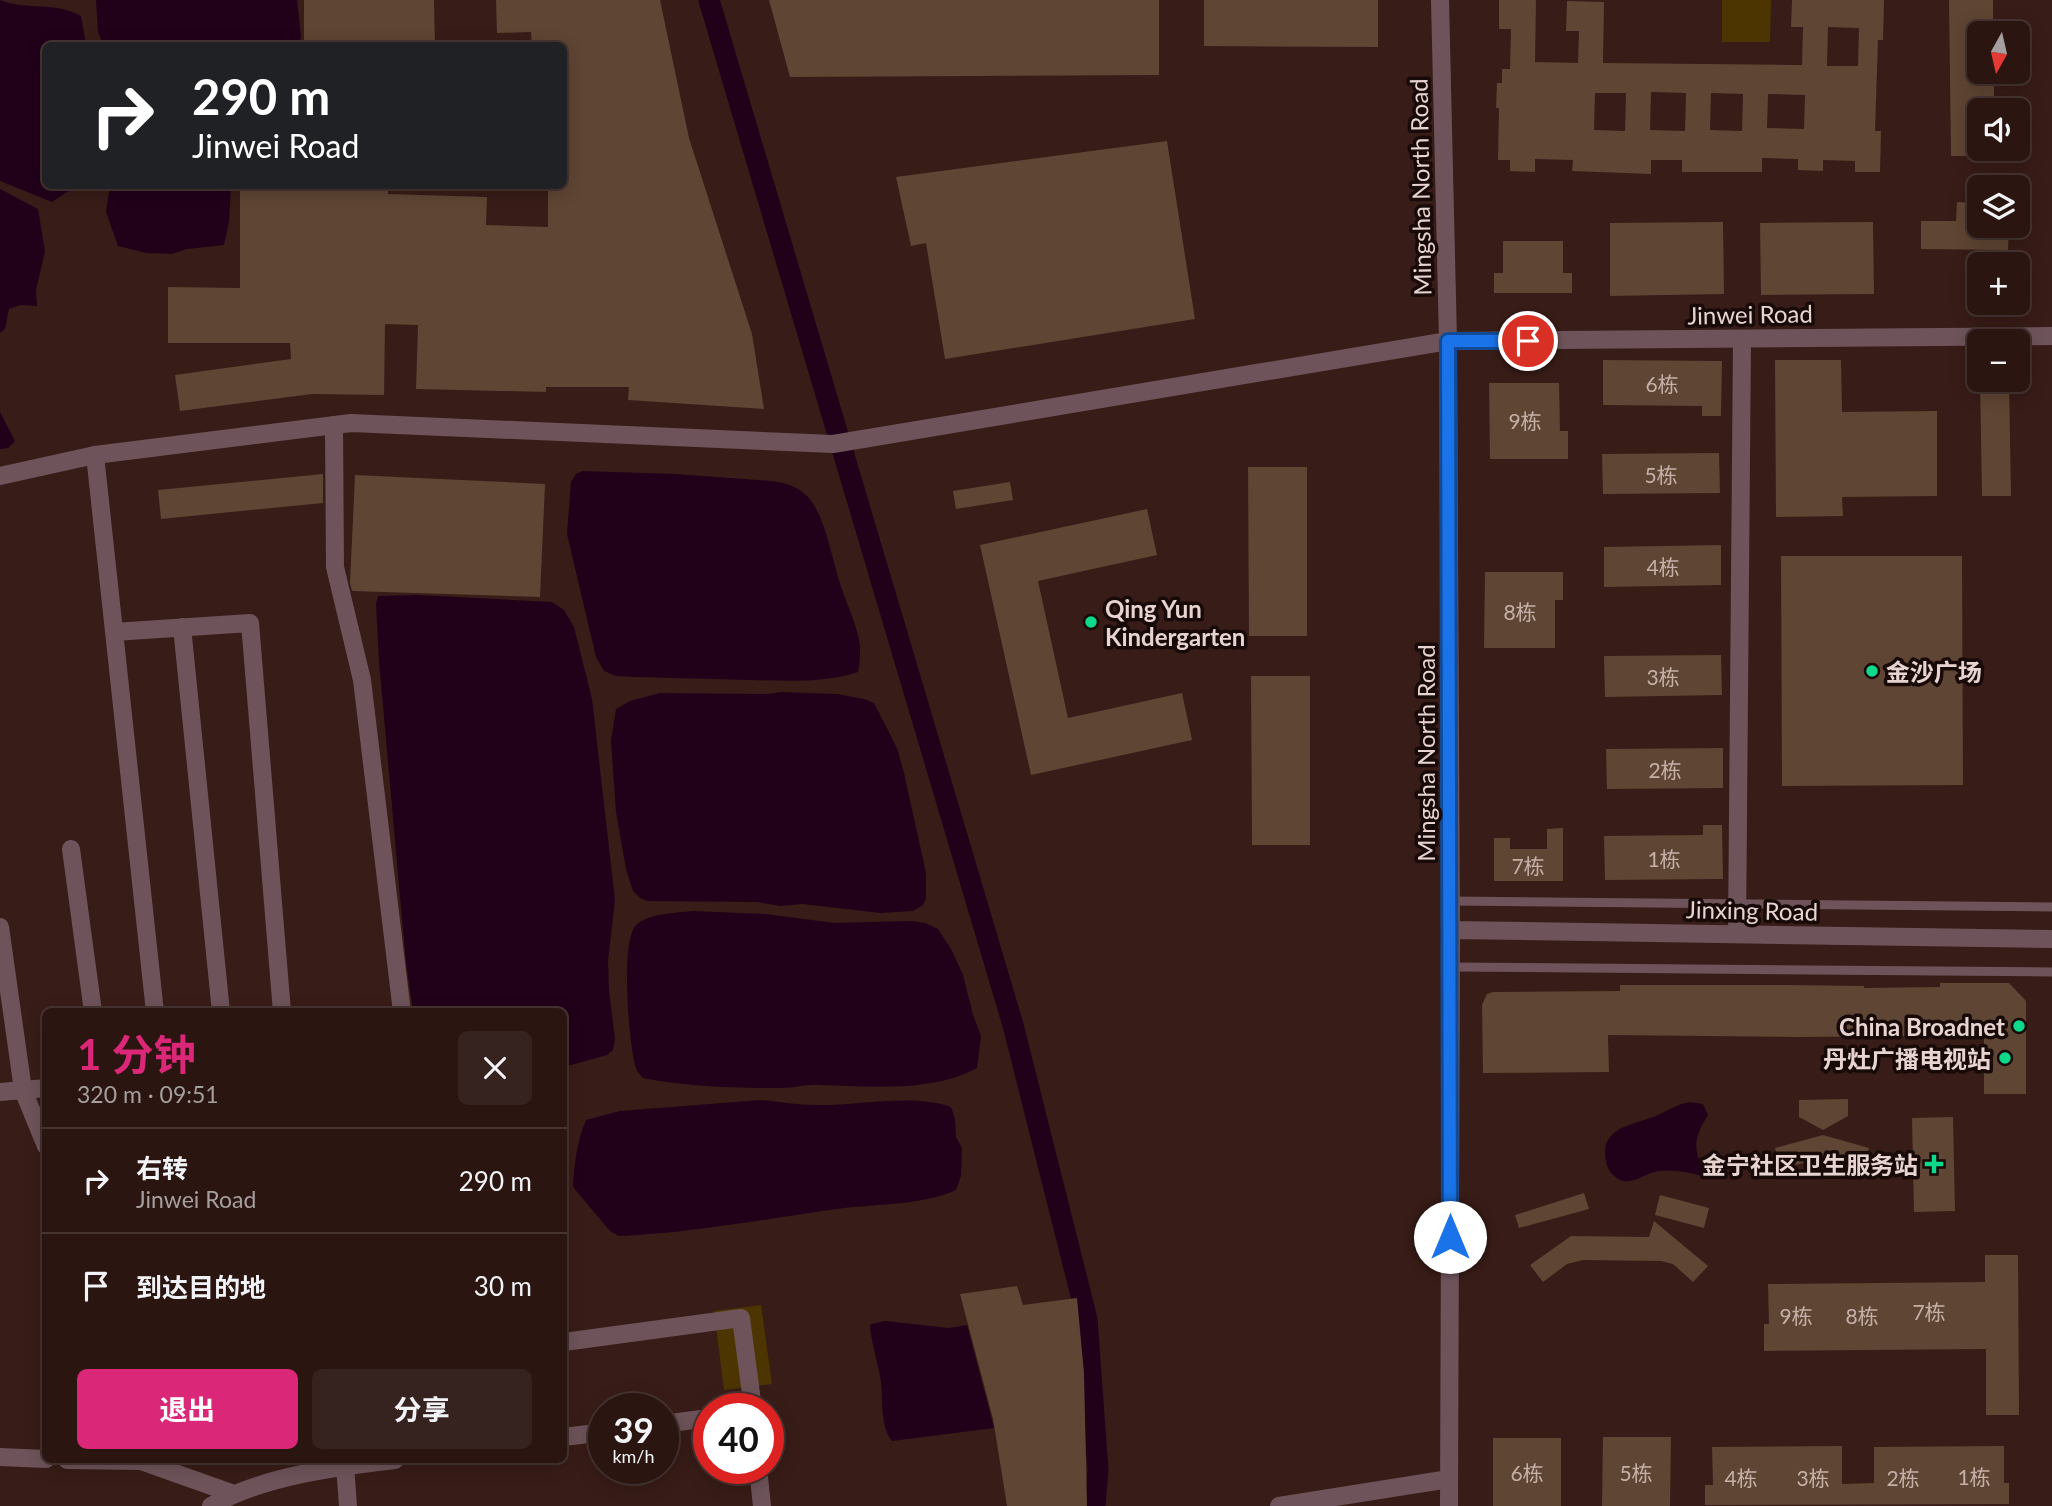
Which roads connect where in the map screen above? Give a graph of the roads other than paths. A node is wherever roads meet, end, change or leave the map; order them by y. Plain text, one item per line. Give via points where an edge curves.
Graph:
1 (1440, 0) edge
2 (2052, 336) edge
3 (1742, 338) junction
4 (1448, 341) junction
5 (334, 425) junction
6 (95, 455) junction
7 (0, 476) edge
8 (182, 627) junction
9 (114, 632) junction
10 (71, 849) dead end
11 (1451, 901) junction
12 (1737, 903) junction
13 (2052, 907) edge
14 (0, 927) edge
15 (1451, 930) junction
16 (1737, 934) junction
17 (2052, 939) edge
18 (1451, 967) junction
19 (2052, 972) edge
20 (92, 1008) edge
21 (155, 1008) edge
22 (220, 1008) edge
23 (282, 1008) edge
24 (402, 1008) edge
25 (42, 1088) edge
26 (23, 1090) junction
27 (0, 1092) edge
28 (42, 1136) edge
29 (567, 1342) edge
30 (751, 1393) edge
31 (588, 1434) edge
32 (567, 1437) edge
33 (0, 1457) edge
34 (42, 1459) edge
35 (147, 1463) edge
36 (370, 1463) edge
37 (345, 1466) junction
38 (1449, 1479) junction
39 (760, 1484) edge
40 (234, 1494) junction
41 (211, 1506) edge
42 (348, 1506) edge
43 (762, 1506) edge
44 (1279, 1506) edge
45 (1449, 1506) edge

1 - 4 street, Mingsha North Road
2 - 3 street, Jinwei Road
3 - 4 street, Jinwei Road
3 - 12 street
4 - 5 street, Jinwei Road via 833,444
4 - 11 street, Mingsha North Road
5 - 6 street, Jinwei Road
5 - 24 street via 335,567 362,680
6 - 7 street, Jinwei Road
6 - 9 street
8 - 9 street
8 - 22 street
8 - 23 street via 250,623
9 - 21 street
10 - 20 street
11 - 12 lane
11 - 15 street, Mingsha North Road
12 - 13 lane
12 - 16 street
14 - 26 street
15 - 16 street, Jinxing Road
15 - 18 street, Mingsha North Road
16 - 17 street, Jinxing Road
18 - 19 lane
18 - 38 street, Mingsha North Road
25 - 26 street
26 - 27 street
26 - 28 street
29 - 30 street via 741,1318
31 - 32 street
33 - 34 street
35 - 40 street
36 - 37 street
37 - 40 street
37 - 42 street
38 - 44 street
38 - 45 street, Mingsha North Road
39 - 43 street
40 - 41 street

